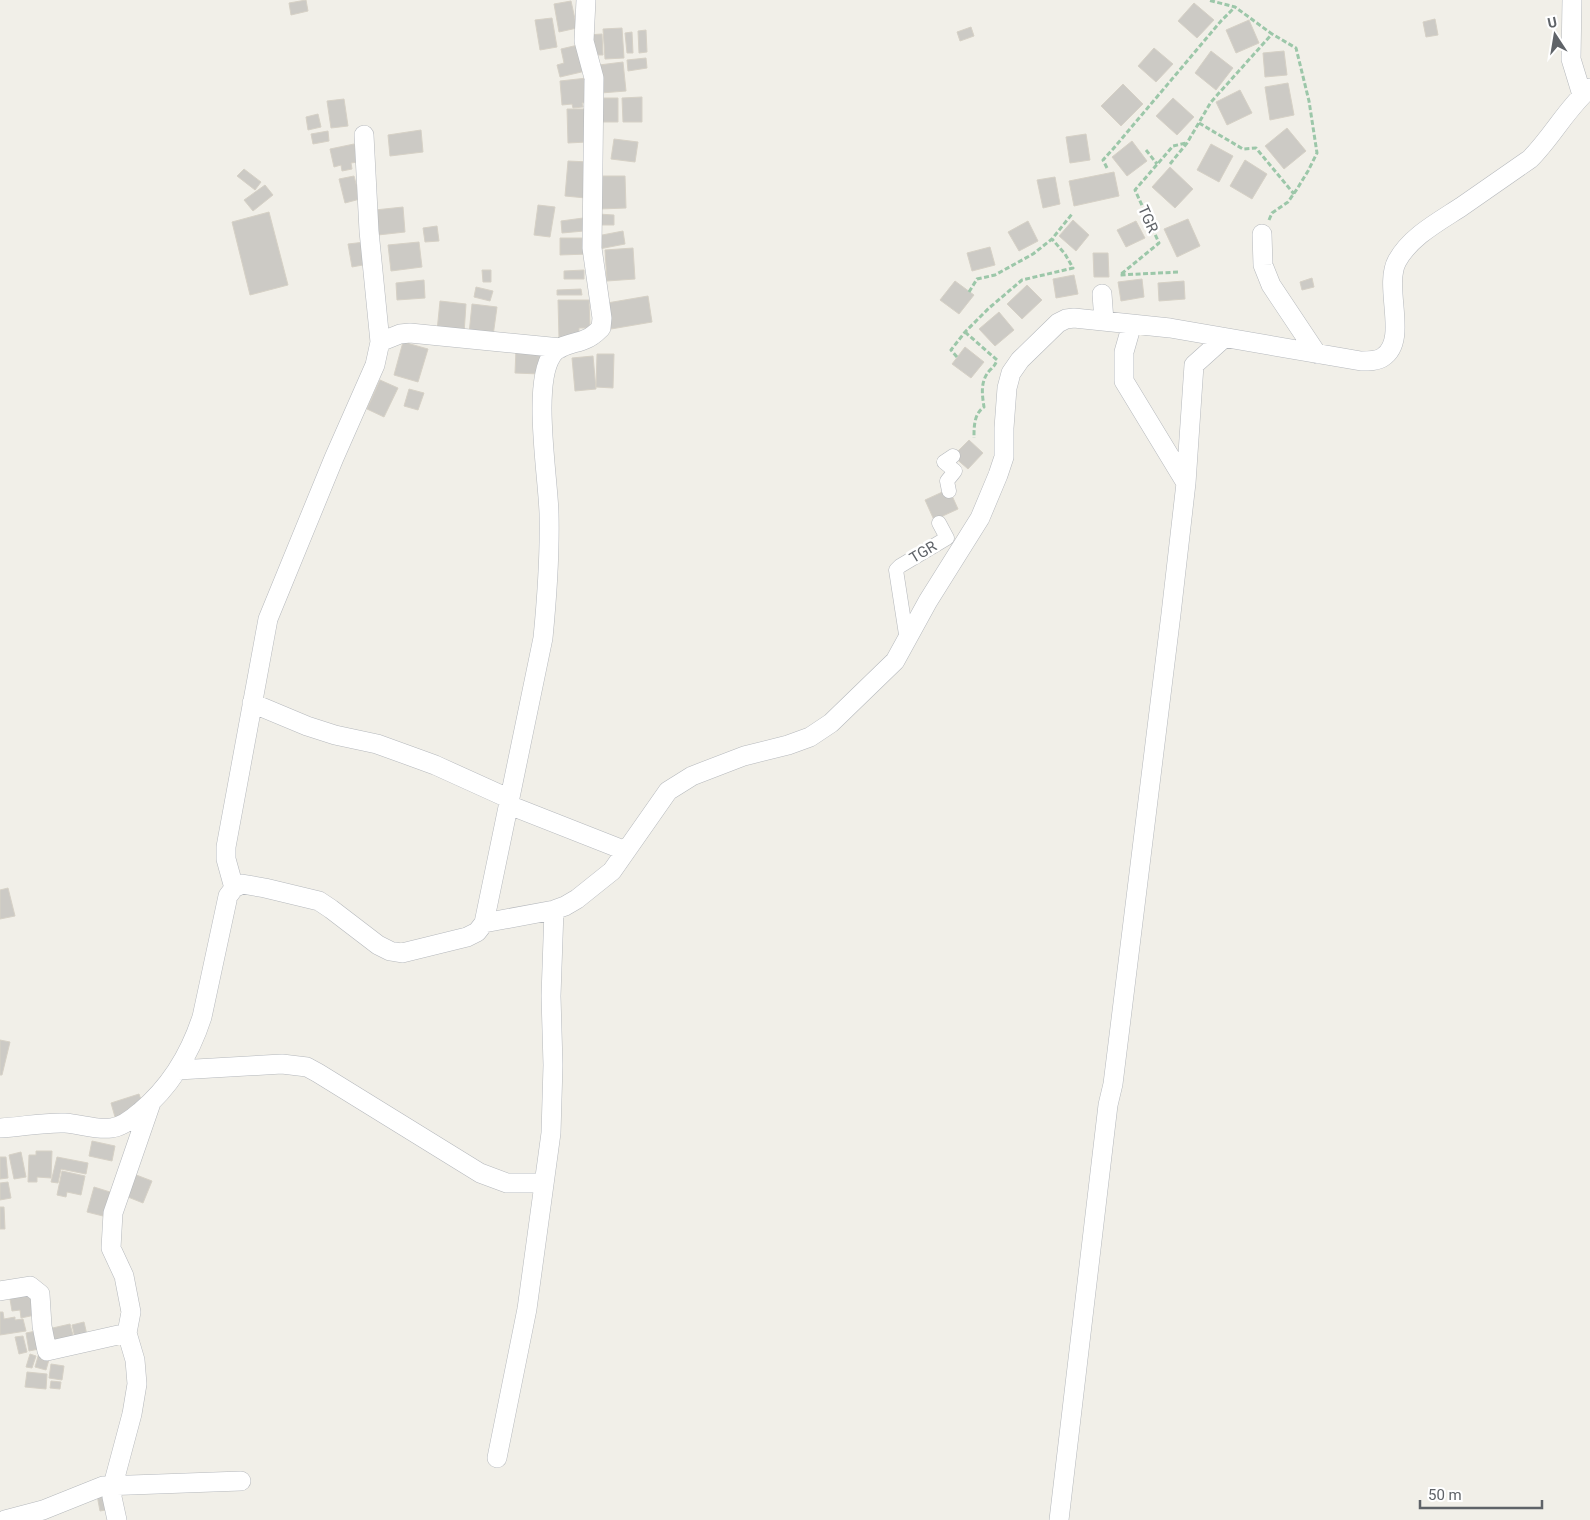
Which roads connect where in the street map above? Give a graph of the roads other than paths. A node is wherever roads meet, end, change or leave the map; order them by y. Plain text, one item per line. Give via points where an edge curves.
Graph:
1 (586, 0) edge
2 (1572, 0) edge
3 (1586, 91) edge
4 (364, 135) dead end
5 (1262, 234) road end
6 (1102, 294) dead end
7 (1104, 321) junction
8 (1132, 324) junction
9 (1224, 338) junction
10 (380, 342) junction
11 (561, 348) junction
12 (1317, 354) junction
13 (953, 456) dead end
14 (1186, 483) junction
15 (949, 491) dead end
16 (939, 522) dead end
17 (907, 641) junction
18 (252, 702) junction
19 (510, 802) junction
20 (626, 851) junction
21 (234, 888) junction
22 (554, 910) junction
23 (484, 923) junction
24 (178, 1070) junction
25 (152, 1102) junction
26 (0, 1128) edge
27 (544, 1183) junction
28 (0, 1291) edge
29 (127, 1333) junction
30 (497, 1458) dead end
31 (241, 1481) dead end
32 (113, 1485) junction
33 (5, 1520) edge
34 (117, 1520) edge
35 (1059, 1520) edge

1 - 11 street via 584,41 594,78 592,248 602,318 601,328 587,339
2 - 3 street via 1571,59
3 - 12 street via 1530,159 1421,234 1403,251 1392,278 1396,338 1383,357 1361,361
4 - 10 street via 368,224
5 - 12 street via 1263,265 1271,285
6 - 7 street
7 - 8 street
7 - 17 street via 1074,318 1058,323 1011,373 1007,388 1004,457 998,475 980,518
8 - 9 street
8 - 14 street via 1124,352 1124,381
9 - 12 street
9 - 14 street via 1194,365
10 - 11 street via 410,333
10 - 18 street via 375,365 271,608
11 - 19 street via 552,354 542,389 549,516 546,615
13 - 15 street via 944,462 955,470 947,481
14 - 35 street
16 - 17 street, TGR via 947,538 896,570
17 - 20 street via 895,661 875,682 831,723 810,737 692,776 668,791
18 - 19 street via 307,726 376,744 434,765
18 - 21 street via 226,847
19 - 20 street
19 - 23 street
20 - 22 street via 612,871 577,899
21 - 23 street via 242,884 319,901 378,945 402,953 467,937
21 - 24 street via 228,896 202,1017
22 - 23 street
22 - 27 street via 551,1133
24 - 25 street
24 - 27 street via 282,1064 306,1068 480,1173 507,1183
25 - 26 street via 120,1126 108,1129 62,1123
25 - 29 street via 113,1213 111,1248 124,1276 131,1312
27 - 30 street via 527,1309
28 - 29 street via 30,1286 40,1294 47,1351
29 - 32 street via 135,1360 136,1384 132,1414
31 - 32 street
32 - 33 street
32 - 34 street

